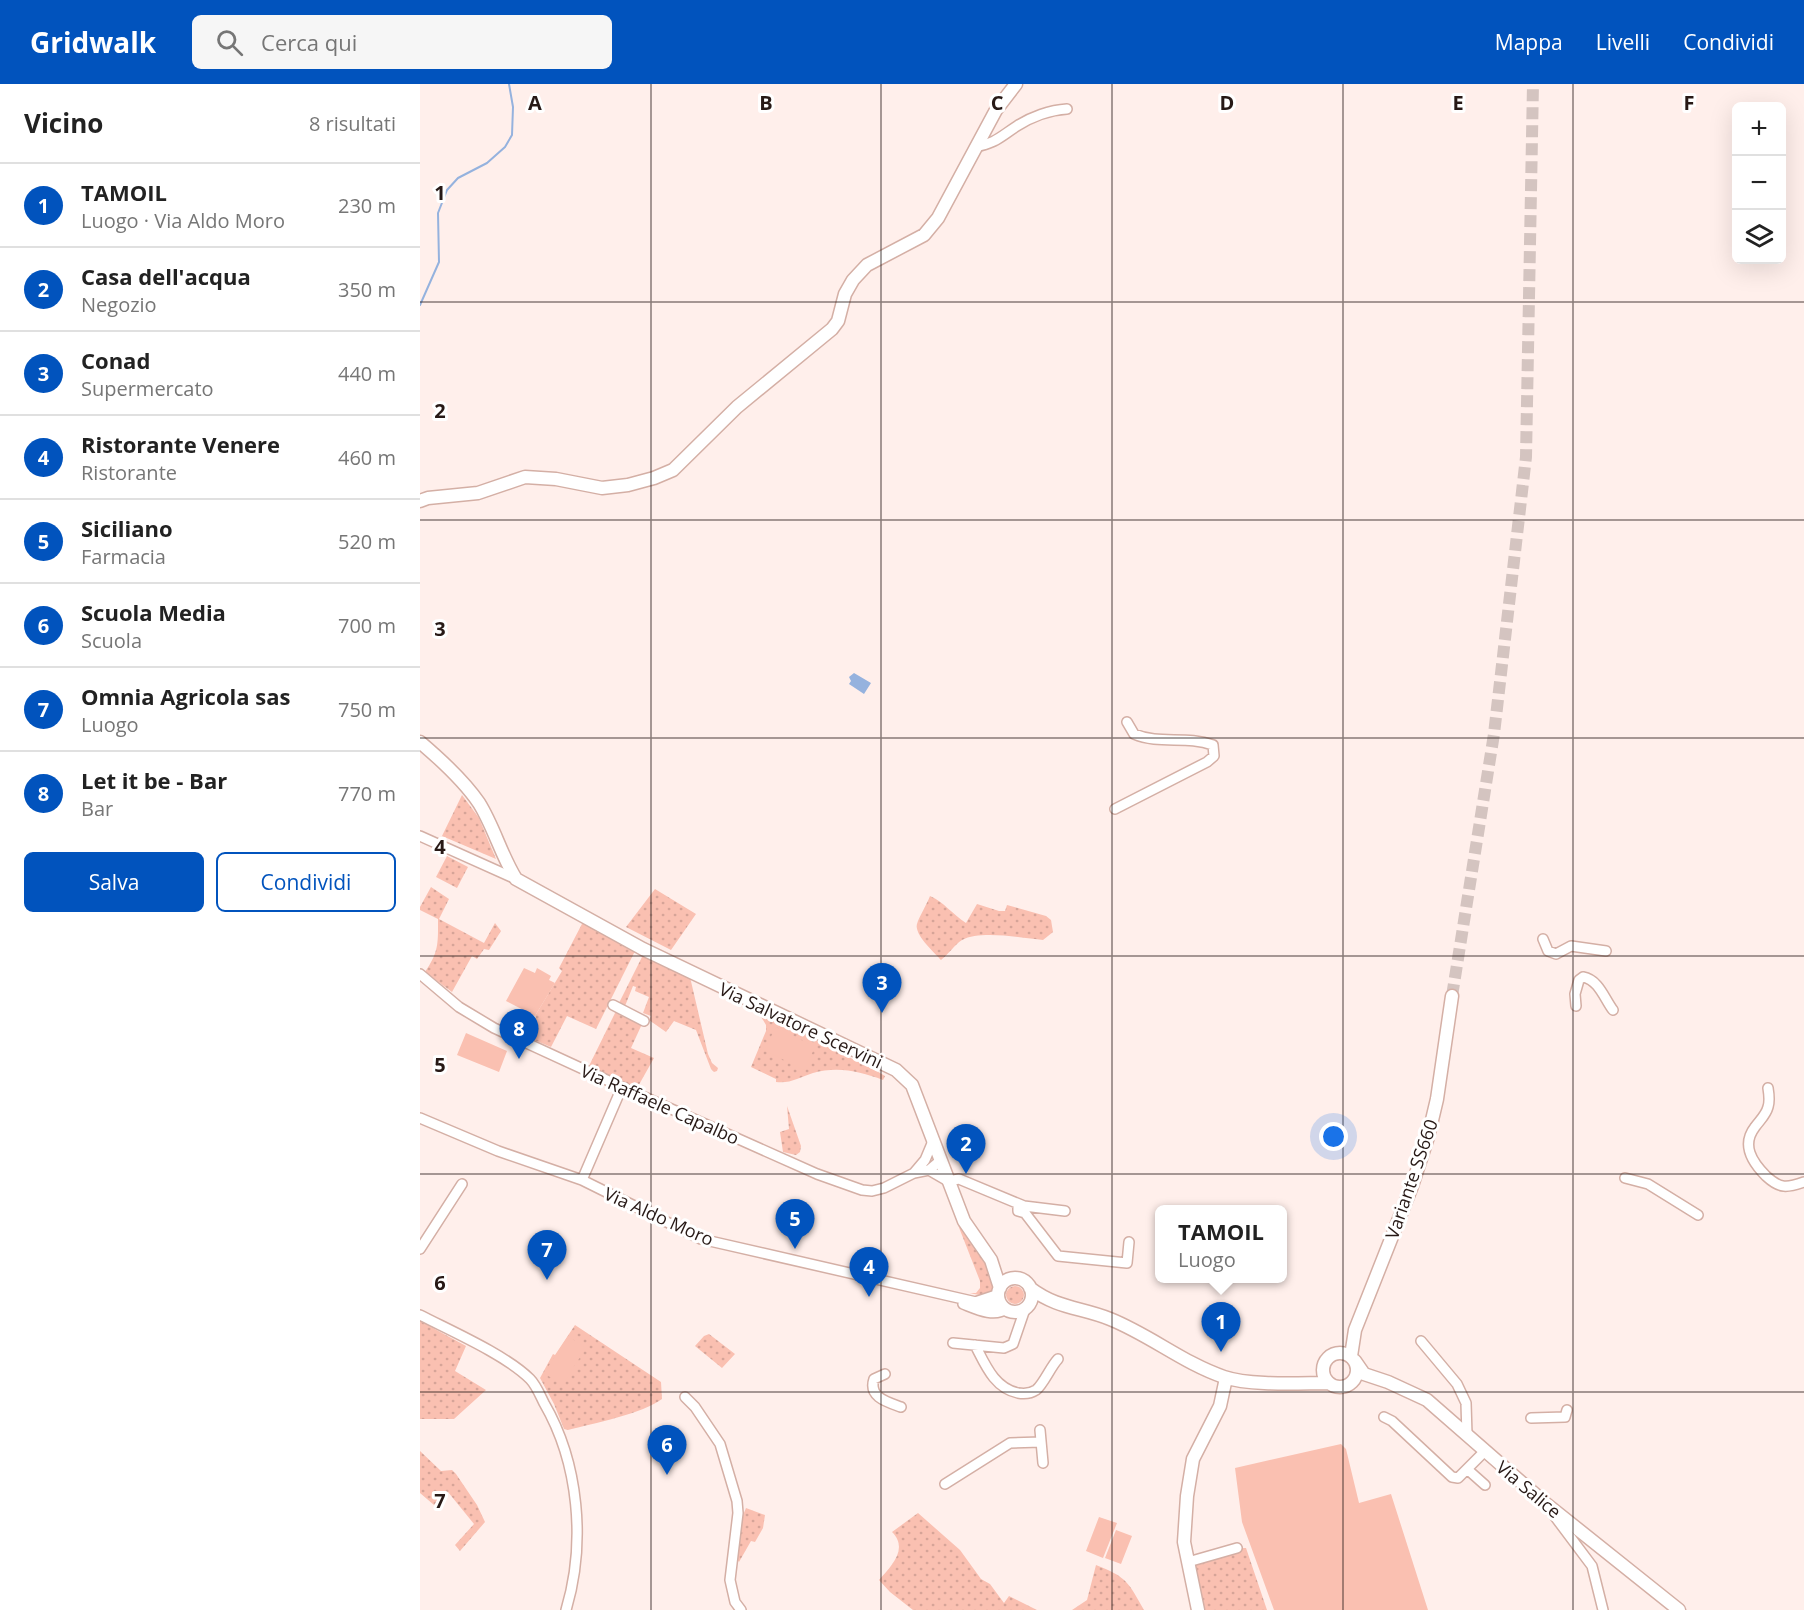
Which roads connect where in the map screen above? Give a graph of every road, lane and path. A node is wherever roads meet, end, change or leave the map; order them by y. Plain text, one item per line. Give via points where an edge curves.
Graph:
1 (1016, 84) edge
2 (1067, 109) dead end
3 (975, 147) junction
4 (420, 501) edge
5 (1127, 722) dead end
6 (420, 742) edge
7 (1115, 808) dead end
8 (420, 836) edge
9 (516, 879) junction
10 (1543, 939) dead end
11 (1606, 951) dead end
12 (420, 974) edge
13 (1452, 996) tunnel mouth
14 (613, 1005) dead end
15 (1576, 1006) dead end
16 (1613, 1010) dead end
17 (644, 1021) dead end
18 (622, 1088) junction
19 (1768, 1088) dead end
20 (420, 1118) edge
21 (933, 1141) junction
22 (925, 1160) junction
23 (940, 1160) junction
24 (929, 1170) junction
25 (914, 1173) junction
26 (1625, 1178) dead end
27 (582, 1180) junction
28 (948, 1181) junction
29 (1804, 1182) edge
30 (462, 1184) dead end
31 (1018, 1204) junction
32 (1065, 1211) dead end
33 (1698, 1215) dead end
34 (1129, 1242) dead end
35 (420, 1249) edge
36 (991, 1260) junction
37 (1016, 1278) junction
38 (1030, 1288) junction
39 (933, 1291) junction
40 (1004, 1301) junction
41 (1054, 1303) junction
42 (1027, 1307) junction
43 (420, 1315) edge
44 (1019, 1327) junction
45 (1355, 1330) junction
46 (1421, 1341) dead end
47 (953, 1343) dead end
48 (975, 1345) junction
49 (1336, 1353) junction
50 (1353, 1358) junction
51 (1058, 1359) dead end
52 (1323, 1365) junction
53 (885, 1374) dead end
54 (1226, 1378) junction
55 (1374, 1379) junction
56 (1354, 1380) junction
57 (1288, 1383) junction
58 (1329, 1383) junction
59 (685, 1397) dead end
60 (901, 1407) dead end
61 (1567, 1410) dead end
62 (1384, 1417) dead end
63 (1531, 1418) dead end
64 (1041, 1430) dead end
65 (1467, 1435) junction
66 (1041, 1442) junction
67 (1485, 1451) junction
68 (1043, 1463) dead end
69 (1467, 1469) junction
70 (945, 1484) dead end
71 (1485, 1485) dead end
72 (1545, 1503) junction
73 (1237, 1548) dead end
74 (1188, 1562) junction
75 (566, 1610) edge
76 (741, 1610) edge
77 (1198, 1610) edge
78 (1603, 1610) edge
79 (1679, 1610) edge

1 - 3 main road
2 - 3 street via 1032,118 992,144
3 - 4 main road via 946,206 924,235 867,265 845,294 842,311 832,329 737,407 673,470 628,485 602,488 525,477 478,493
5 - 7 street via 1134,734 1150,740 1204,741 1213,745 1214,756
6 - 9 main road via 479,804
8 - 9 street
9 - 21 main road, Via Salvatore Scervini via 643,949 896,1070 912,1085
10 - 11 street via 1548,951 1556,954 1571,946
12 - 18 street, Via Raffaele Capalbo via 459,1007 494,1028
13 - 45 main road, Variante SS660 via 1428,1137
14 - 17 street
15 - 16 street via 1575,994 1583,977 1599,987
18 - 25 street, Via Raffaele Capalbo via 862,1190 884,1188
18 - 27 street
19 - 29 street via 1768,1108 1750,1136 1749,1155 1778,1186
20 - 27 street, Via Aldo Moro
21 - 22 street
21 - 23 main road, Via Salvatore Scervini
22 - 23 street
22 - 25 street
23 - 24 street
23 - 28 main road, Via Salvatore Scervini
24 - 25 street
24 - 28 street
26 - 33 street via 1648,1184
27 - 39 street, Via Aldo Moro via 701,1239
28 - 31 street via 959,1179
28 - 36 main road, Via Salvatore Scervini via 964,1221
30 - 35 street
31 - 32 street
31 - 34 street via 1018,1211 1025,1213 1058,1256 1127,1263
36 - 37 main road
36 - 40 main road
37 - 38 main road
37 - 40 main road via 1007,1281
38 - 41 main road
38 - 42 main road via 1032,1297
39 - 40 street, Via Aldo Moro via 976,1302
39 - 40 street via 994,1313 1001,1312
40 - 42 main road
40 - 44 street
41 - 42 main road
41 - 54 main road via 1109,1318
42 - 44 street
43 - 75 street via 506,1361 531,1380 549,1411 563,1441 577,1512 577,1552
44 - 48 street via 1013,1344 1004,1348
45 - 49 main road
45 - 50 main road, Variante SS660
46 - 65 street via 1457,1384 1466,1403
47 - 48 street
48 - 51 street via 991,1374 1008,1390 1021,1394 1038,1389
49 - 50 main road
49 - 52 main road
50 - 55 main road via 1364,1374
50 - 56 main road via 1358,1370
52 - 57 main road
52 - 58 main road
53 - 60 street via 874,1379 873,1391
54 - 57 main road
54 - 74 main road via 1220,1406 1193,1459 1184,1542
55 - 56 main road
55 - 65 main road, Via Salice via 1427,1400
56 - 58 main road via 1342,1387
57 - 58 main road
59 - 76 street via 720,1444 737,1501 730,1580
61 - 63 street via 1565,1418
62 - 69 street via 1452,1477 1458,1478
64 - 66 street
65 - 67 main road, Via Salice
66 - 68 street
66 - 70 street via 1010,1443
67 - 69 street
67 - 72 main road, Via Salice
69 - 71 street
72 - 78 street via 1592,1566
72 - 79 main road, Via Salice
73 - 74 street
74 - 77 main road

